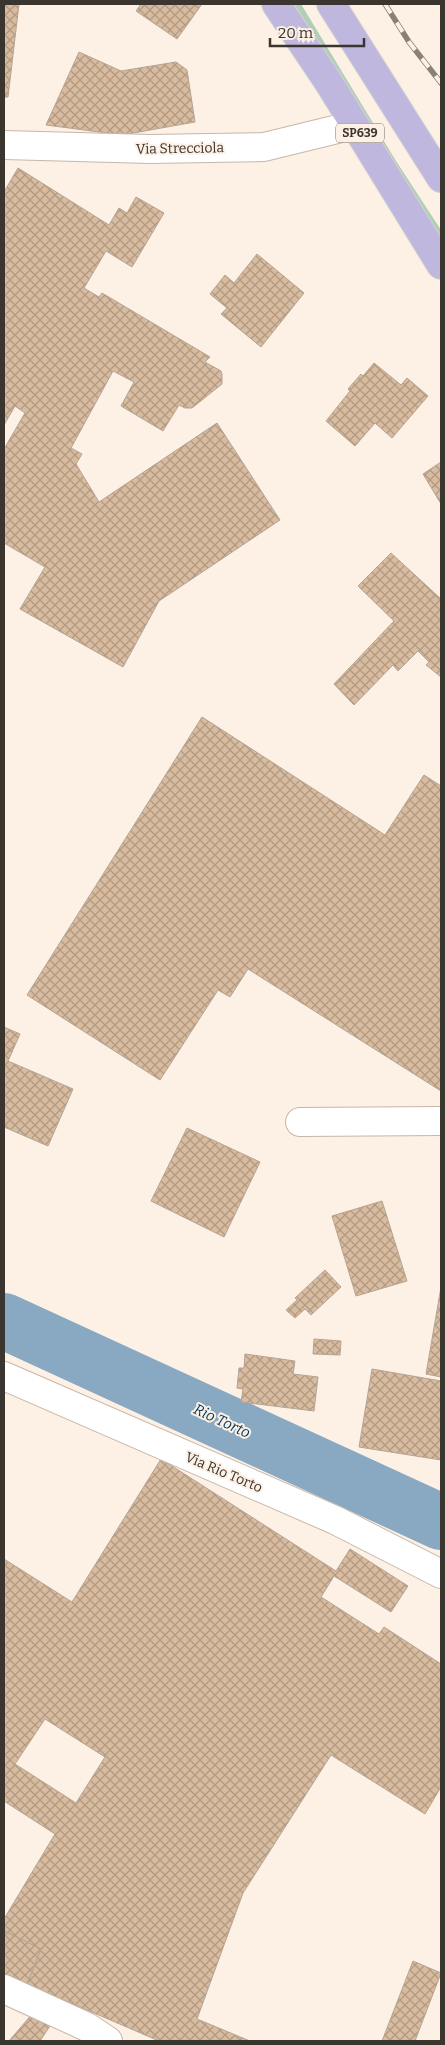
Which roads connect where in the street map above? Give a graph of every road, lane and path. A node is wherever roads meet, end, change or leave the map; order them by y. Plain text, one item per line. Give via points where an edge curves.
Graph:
1 (276, 4) edge
2 (331, 4) edge
3 (354, 125) junction
4 (4, 145) edge
5 (441, 178) edge
6 (441, 264) edge
7 (300, 1122) dead end
8 (441, 1122) edge
9 (4, 1376) edge
10 (441, 1574) edge
11 (4, 1989) edge
12 (108, 2041) edge

1 - 3 main road, SP639
2 - 5 main road, SP639
3 - 4 street, Via Strecciola via 264,147 150,149
3 - 6 main road, SP639
7 - 8 street
9 - 10 street, Via Rio Torto via 335,1520
11 - 12 street via 87,2027

